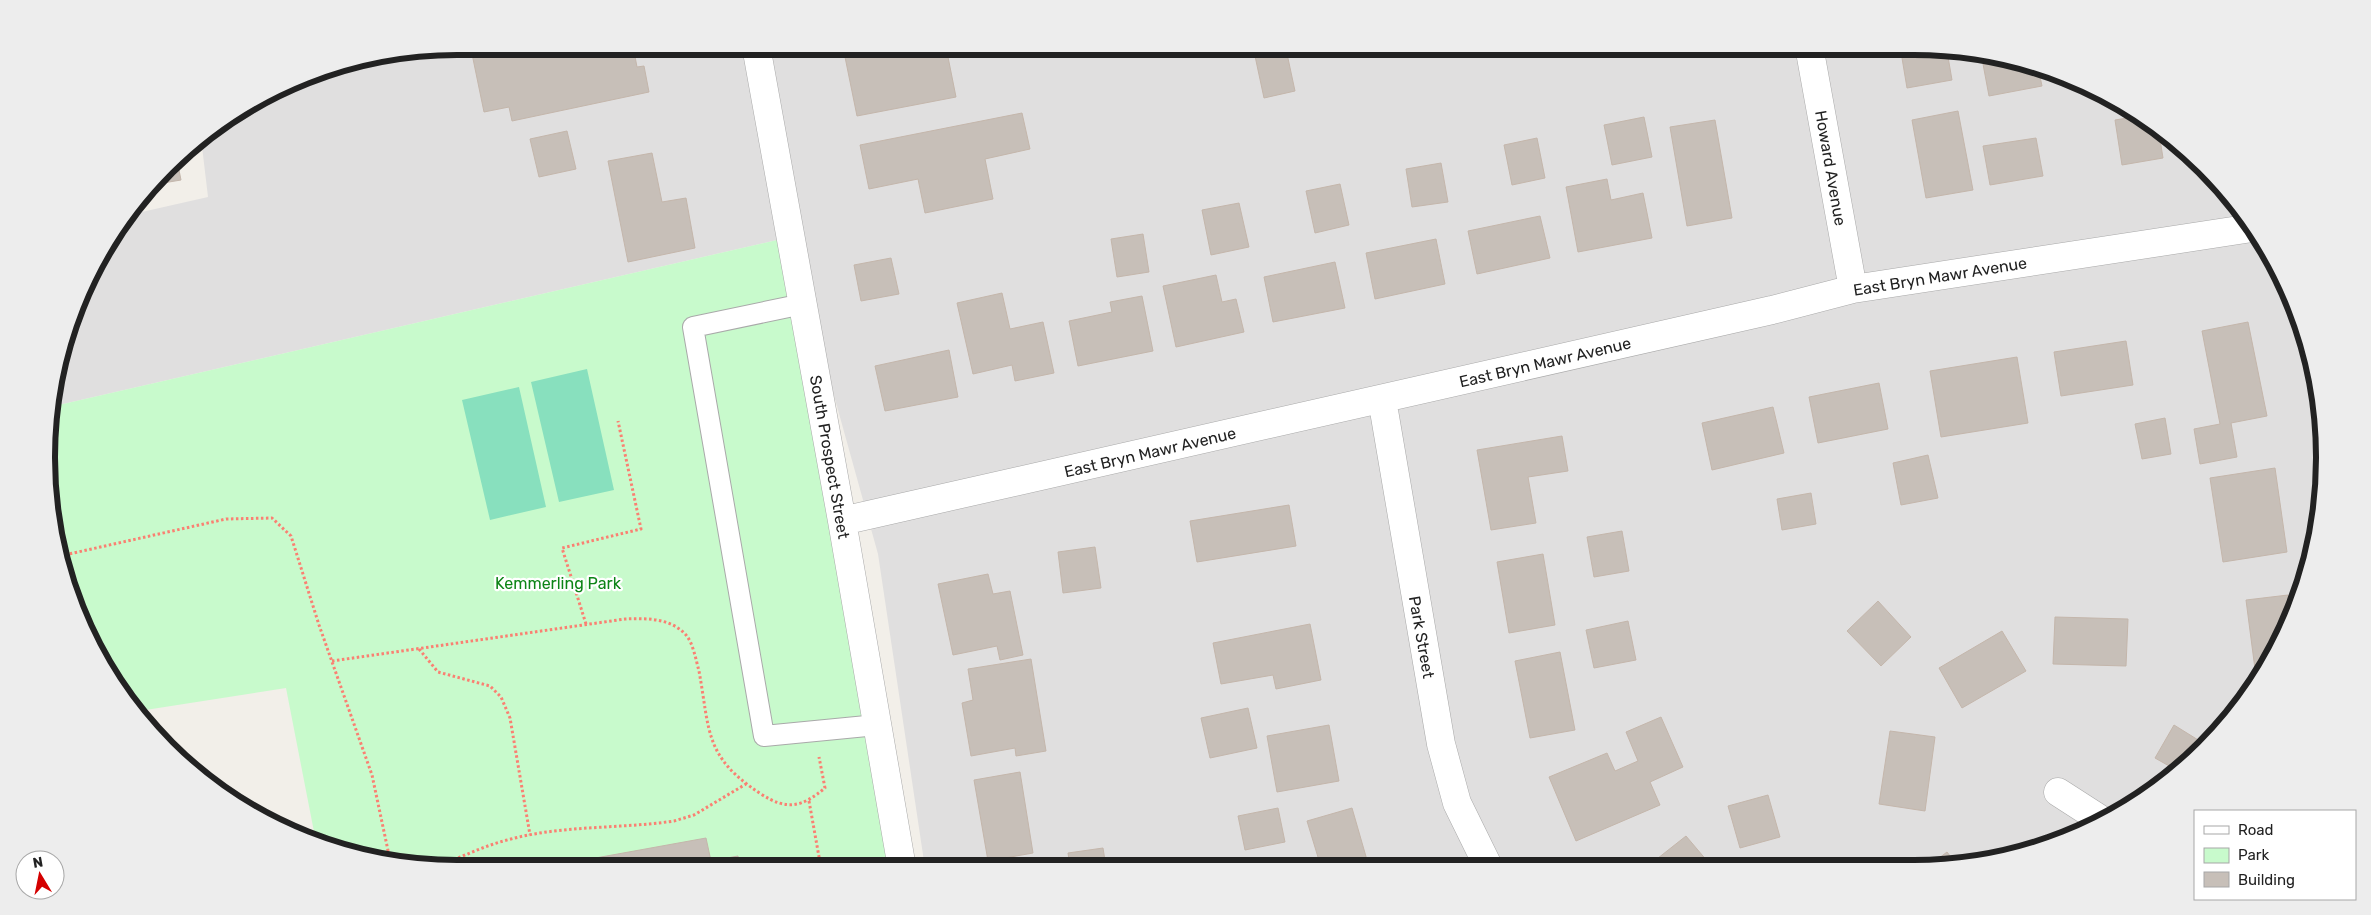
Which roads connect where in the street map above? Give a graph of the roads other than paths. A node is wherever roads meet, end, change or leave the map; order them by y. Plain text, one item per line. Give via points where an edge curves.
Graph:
1 (758, 55) edge
2 (1811, 55) edge
3 (2245, 229) edge
4 (1853, 289) junction
5 (803, 304) junction
6 (1382, 399) junction
7 (842, 521) junction
8 (877, 725) junction
9 (2058, 792) dead end
10 (2096, 816) edge
11 (901, 860) edge
12 (1485, 860) edge

1 - 5 street, South Prospect Street
2 - 4 street, Howard Avenue
3 - 4 street, East Bryn Mawr Avenue
4 - 6 street, East Bryn Mawr Avenue via 1763,313
5 - 7 street, South Prospect Street
5 - 8 lane via 693,327 764,736
6 - 7 street, East Bryn Mawr Avenue
6 - 12 street, Park Street via 1441,744 1457,803
7 - 8 street, South Prospect Street
8 - 11 street, South Prospect Street
9 - 10 street

